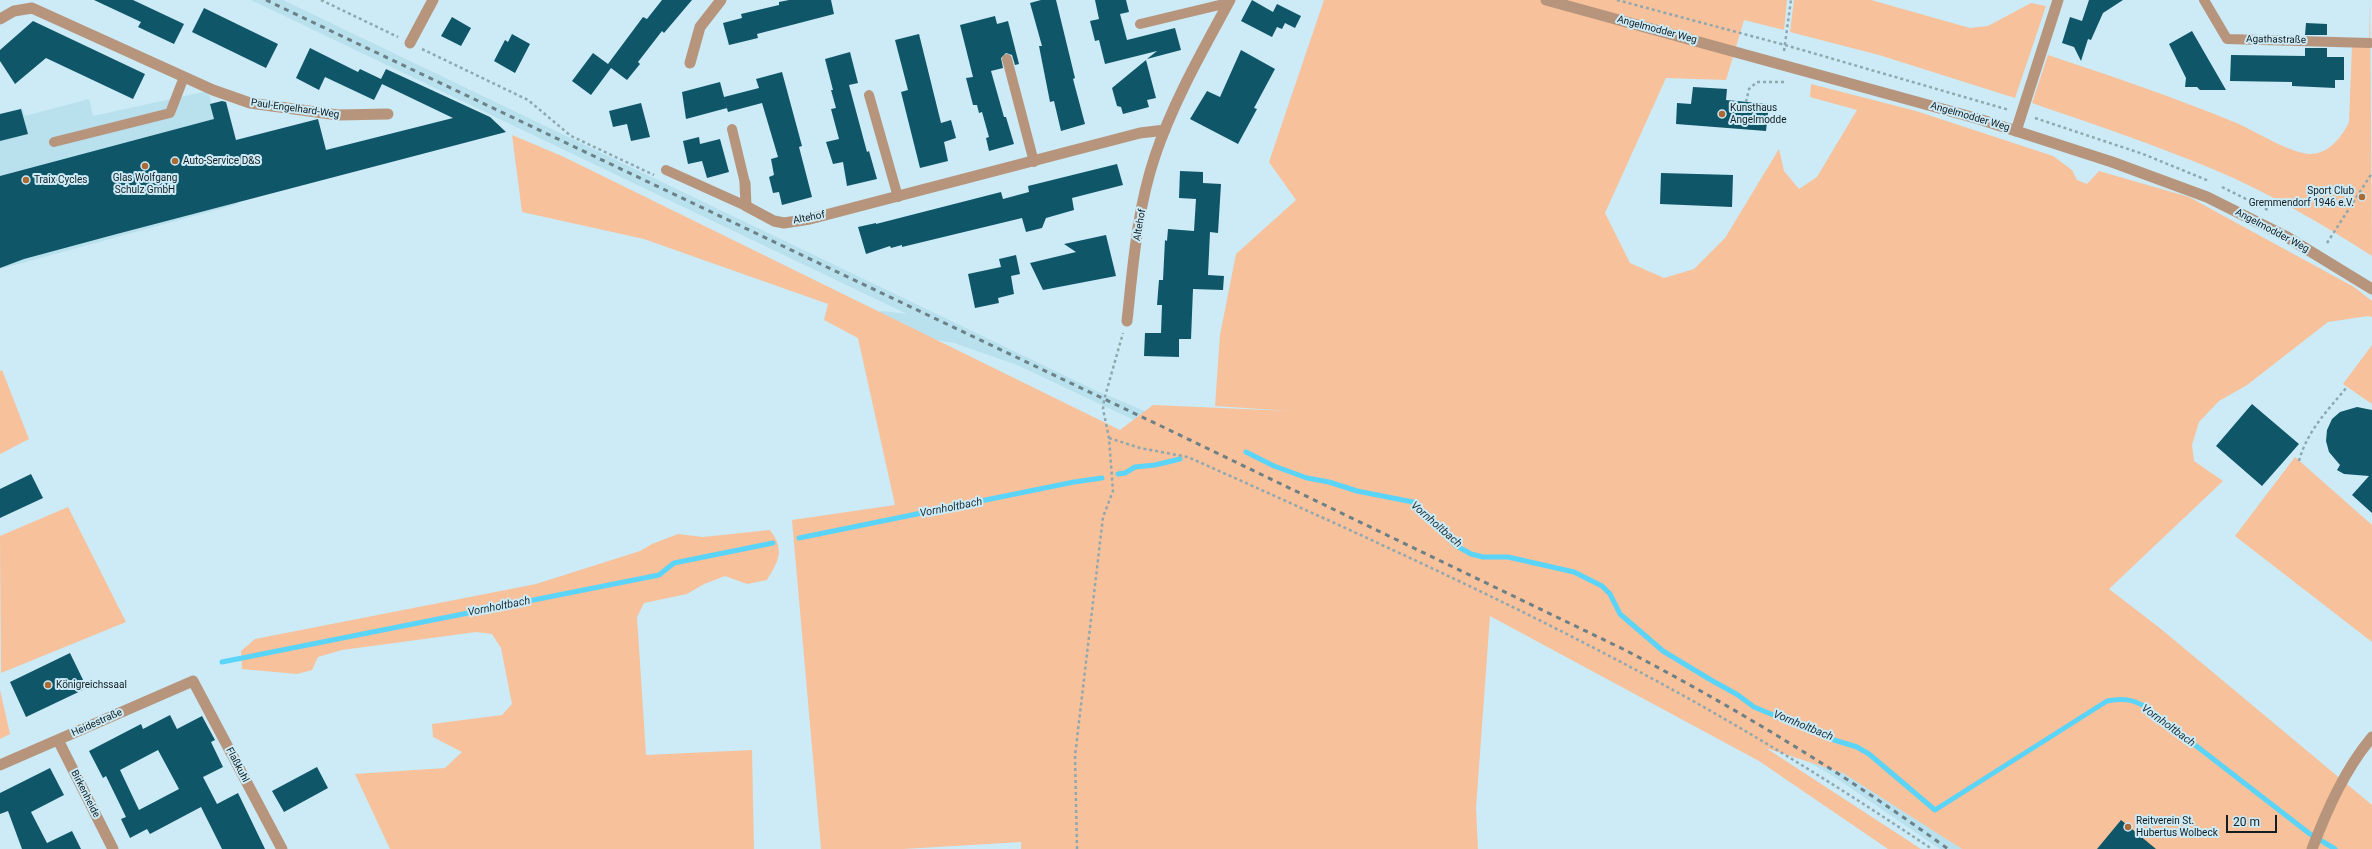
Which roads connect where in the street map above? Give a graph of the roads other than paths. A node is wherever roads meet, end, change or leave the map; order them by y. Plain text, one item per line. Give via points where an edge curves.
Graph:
1 (434, 0) edge
2 (721, 0) edge
3 (1546, 0) edge
4 (2058, 0) edge
5 (2204, 0) edge
6 (1229, 2) edge
7 (0, 19) edge
8 (1140, 24) dead end
9 (410, 43) dead end
10 (2370, 43) dead end
11 (1007, 60) dead end
12 (690, 63) dead end
13 (184, 77) junction
14 (869, 95) dead end
15 (388, 114) dead end
16 (732, 129) dead end
17 (1164, 130) junction
18 (2016, 131) junction
19 (54, 142) dead end
20 (1034, 162) junction
21 (666, 170) dead end
22 (745, 183) joint
23 (898, 197) junction
24 (746, 206) junction
25 (2372, 289) edge
26 (1127, 321) road end
27 (193, 681) joint
28 (2372, 737) edge
29 (58, 740) junction
30 (0, 765) edge
31 (113, 849) edge
32 (282, 849) edge
33 (2312, 849) edge

1 - 9 street
2 - 12 street via 700,27
3 - 18 street, Angelmodder Weg
4 - 18 street
5 - 10 lane, Agathastraße via 2227,39
6 - 8 lane, Altehof
6 - 17 street, Altehof
7 - 13 street, Paul-Engelhard-Weg via 14,12 32,8
11 - 20 lane
13 - 15 street, Paul-Engelhard-Weg via 250,103 338,115
13 - 19 lane via 170,113
14 - 23 lane
16 - 22 lane
17 - 20 street, Altehof via 1140,133
17 - 26 street, Altehof via 1154,157 1138,226
18 - 25 street, Angelmodder Weg via 2112,162 2207,197 2287,238
20 - 23 street, Altehof
21 - 24 lane, Altehof
22 - 24 street
23 - 24 street, Altehof via 784,223 774,221
27 - 29 street, Heidestraße
27 - 32 street, Flaßkuhl
28 - 33 street via 2357,754 2336,793
29 - 30 street, Heidestraße
29 - 31 street, Birkenheide

